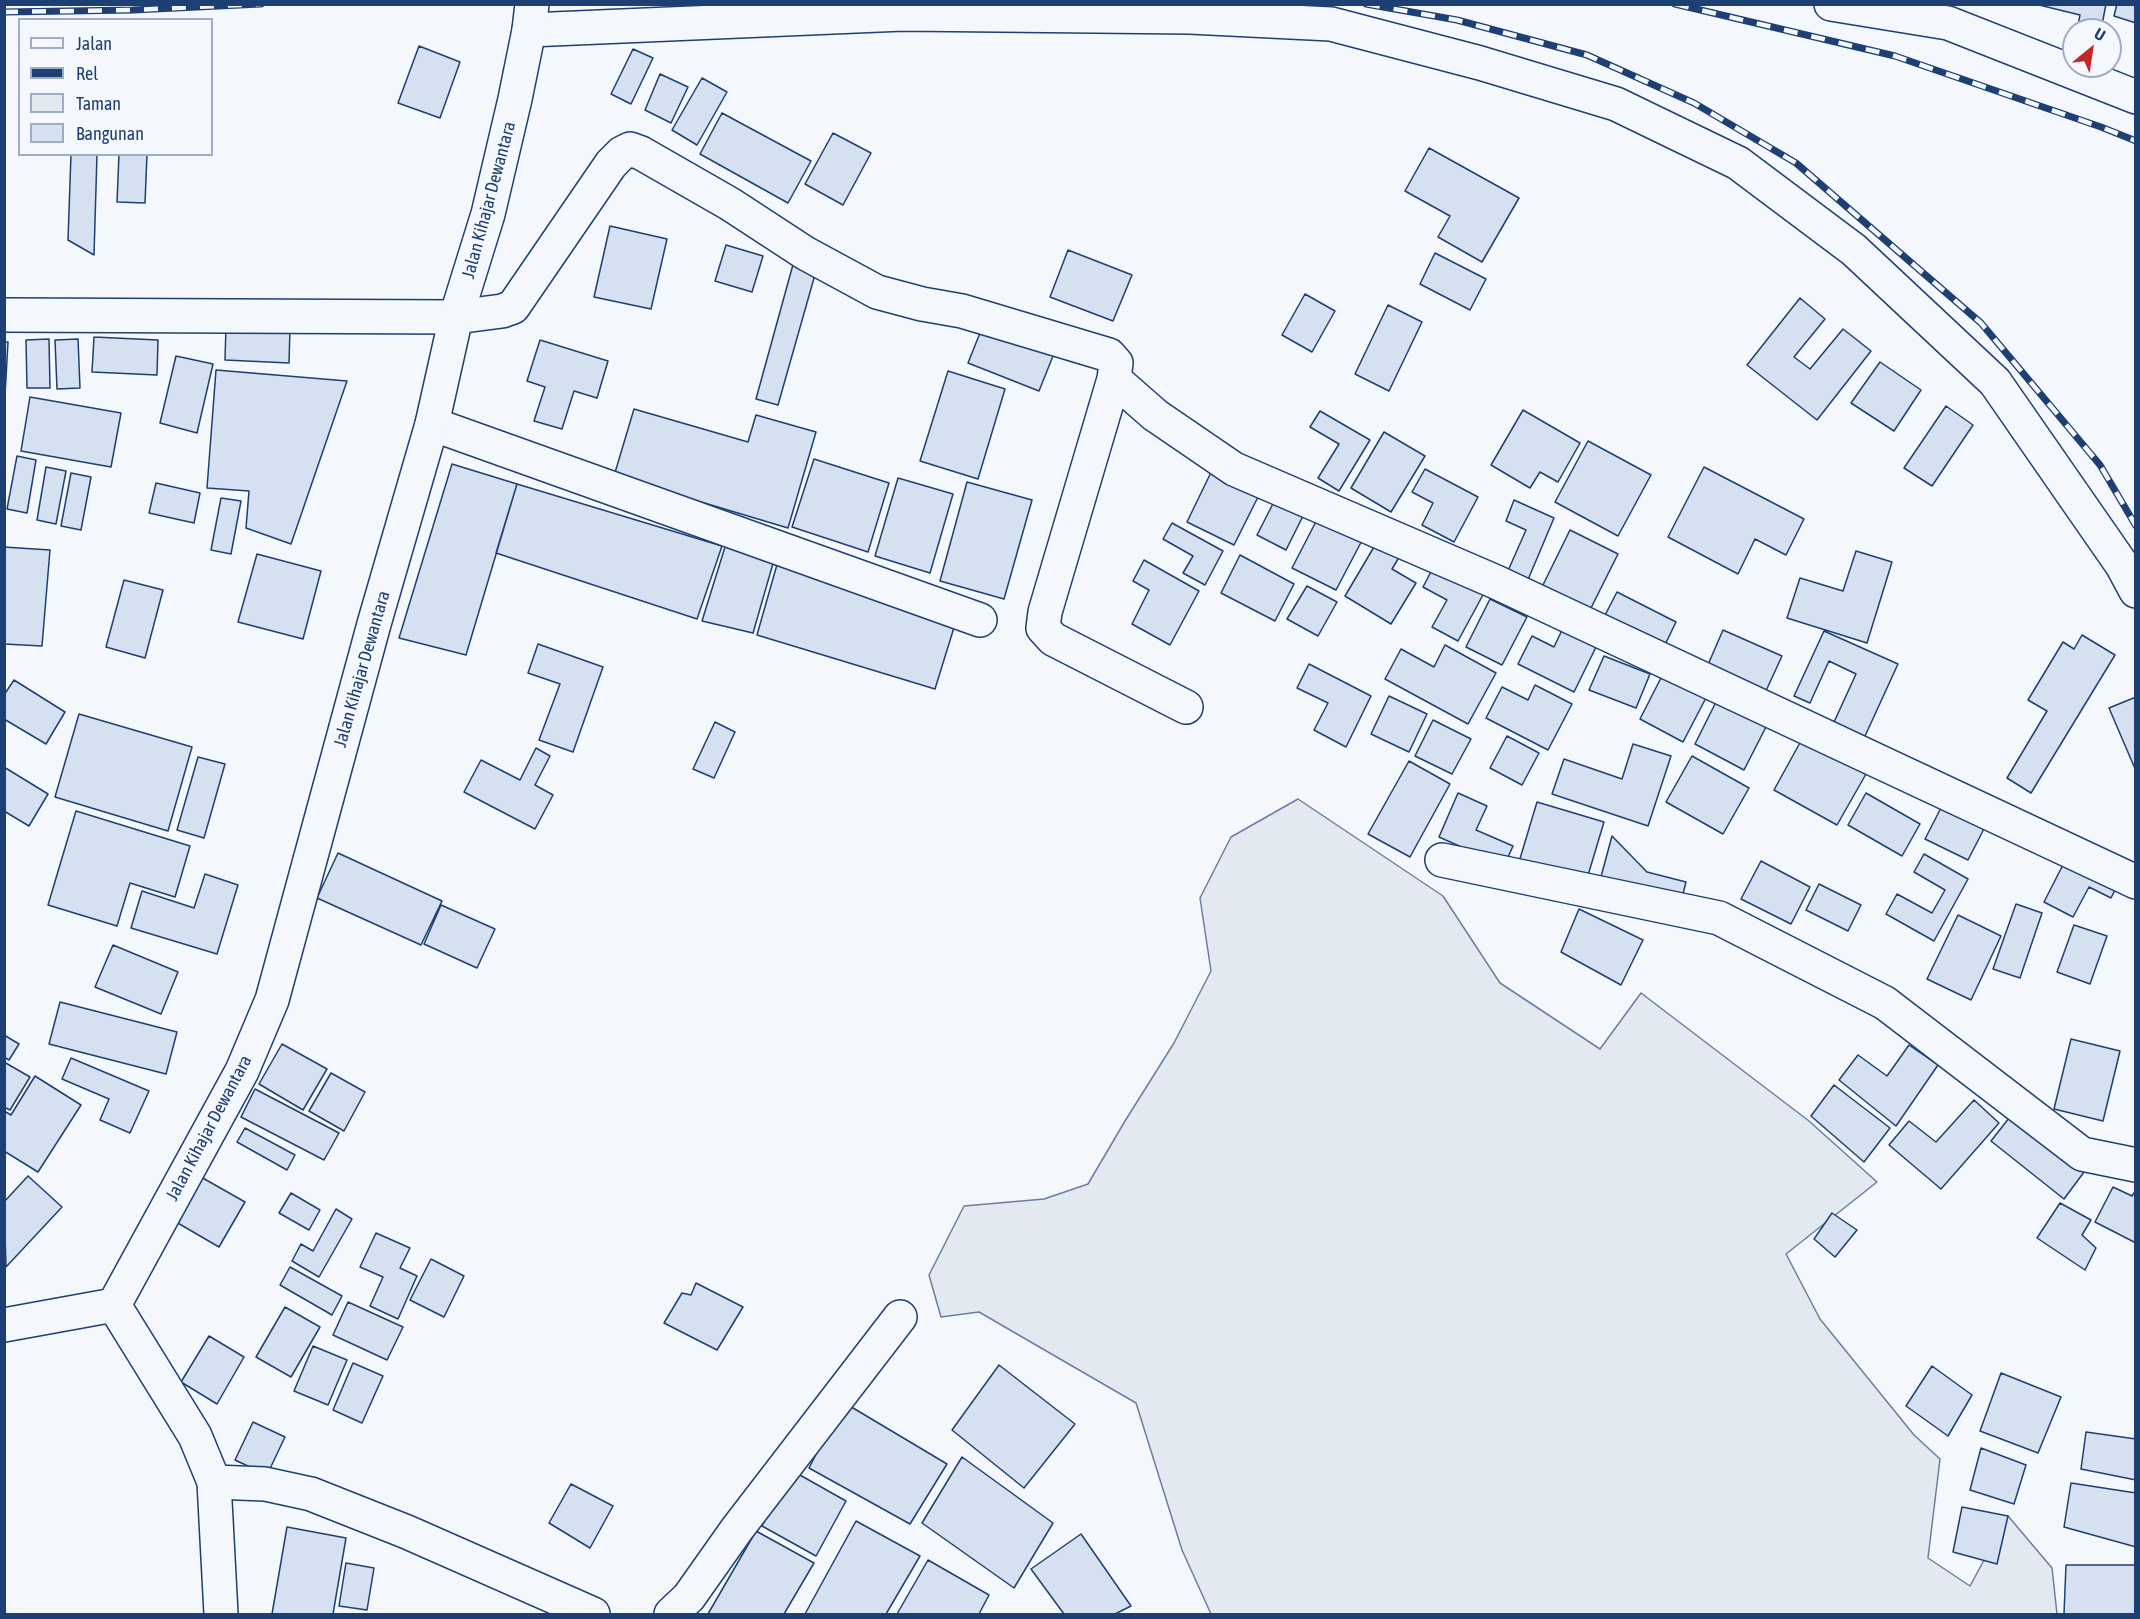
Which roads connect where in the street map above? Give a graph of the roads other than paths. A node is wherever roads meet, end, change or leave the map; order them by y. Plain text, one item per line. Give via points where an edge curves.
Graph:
1 (1831, 4) edge
2 (531, 17) edge
3 (2136, 97) edge
4 (4, 315) edge
5 (456, 317) junction
6 (1114, 380) junction
7 (432, 424) junction
8 (2136, 591) edge
9 (980, 620) dead end
10 (1186, 707) dead end
11 (1442, 860) dead end
12 (2136, 882) edge
13 (2136, 1165) edge
14 (114, 1305) junction
15 (900, 1317) dead end
16 (4, 1325) edge
17 (214, 1482) junction
18 (221, 1614) edge
19 (593, 1614) edge
20 (671, 1614) edge

1 - 3 street via 1948,23
2 - 5 street, Jalan Kihajar Dewantara via 488,214
2 - 8 street via 903,14 1190,17 1331,24 1616,104 1738,163 1854,250 1987,374 2122,565
4 - 5 street
5 - 6 street via 513,307 611,164 630,149 877,292 962,311 1098,351 1114,358
5 - 7 street, Jalan Kihajar Dewantara
6 - 10 street via 1043,628 1053,639
6 - 12 street via 1155,415 1234,469 1496,582
7 - 9 street
7 - 14 street, Jalan Kihajar Dewantara via 272,999 242,1071
11 - 13 street via 1719,918 1885,1003 2082,1154
14 - 16 street
14 - 17 street via 195,1436
15 - 20 street via 689,1597
17 - 18 street
17 - 19 street via 265,1484 311,1494

